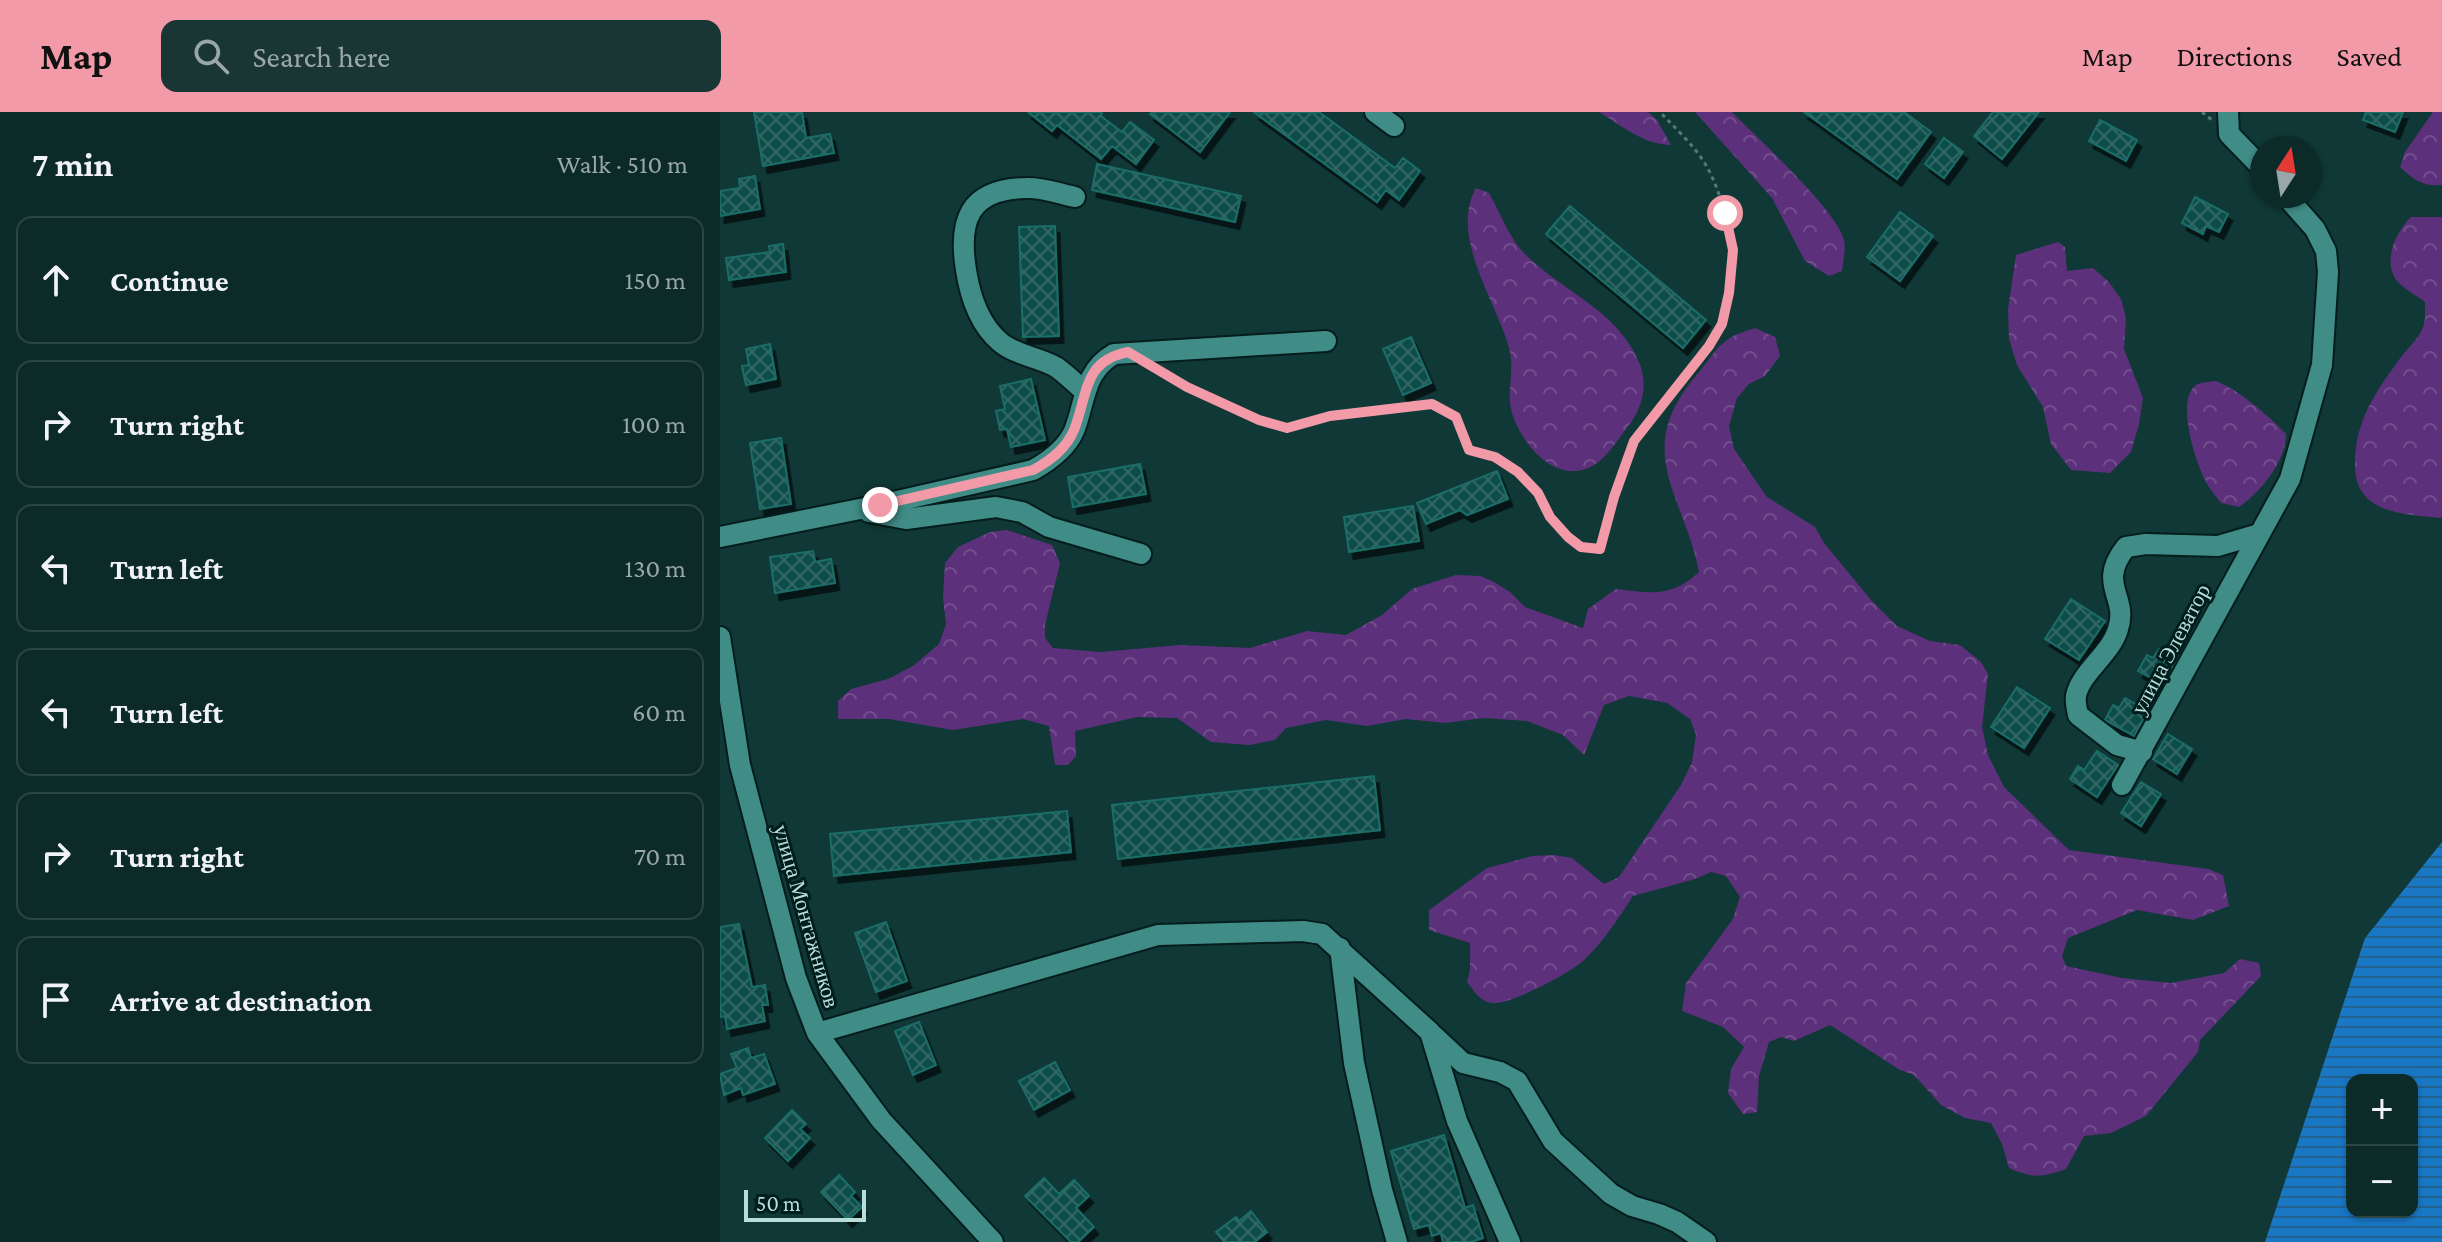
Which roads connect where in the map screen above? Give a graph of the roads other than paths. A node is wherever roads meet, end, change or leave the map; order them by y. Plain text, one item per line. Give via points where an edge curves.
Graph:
1 (1375, 112) edge
2 (2228, 112) edge
3 (1394, 126) dead end
4 (2250, 156) edge
5 (1075, 197) dead end
6 (2297, 208) edge
7 (1326, 341) dead end
8 (1084, 391) junction
9 (858, 510) junction
10 (2259, 534) junction
11 (720, 537) edge
12 (1141, 554) dead end
13 (720, 637) edge
14 (2142, 752) junction
15 (730, 765) edge
16 (2122, 785) dead end
17 (1340, 948) junction
18 (1430, 1032) junction
19 (817, 1033) junction
20 (993, 1242) edge
21 (1397, 1242) edge
22 (1510, 1242) edge
23 (1706, 1242) edge

1 - 3 street
2 - 4 street via 2229,134
5 - 8 street via 1028,187 998,192 971,212 962,243 969,287 981,318 1000,343 1055,366
6 - 10 street, улица Элеватор via 2326,251 2322,365 2290,479
7 - 8 street via 1114,354 1102,361
8 - 9 street via 1073,432 1062,449 1033,470
9 - 11 street
9 - 12 street via 906,519 996,507
10 - 14 street, улица Элеватор
10 - 14 street via 2218,546 2126,547 2116,560 2112,574 2120,623 2114,643 2076,696 2078,715 2117,745
13 - 15 street, улица Монтажников
14 - 16 street, улица Элеватор
15 - 19 street, улица Монтажников
17 - 18 street
17 - 19 street via 1322,934 1303,931 1158,935
17 - 21 street via 1354,1063
18 - 22 street via 1457,1121
18 - 23 street via 1463,1063 1517,1081 1553,1141 1611,1194 1677,1222
19 - 20 street, улица Монтажников via 881,1120

